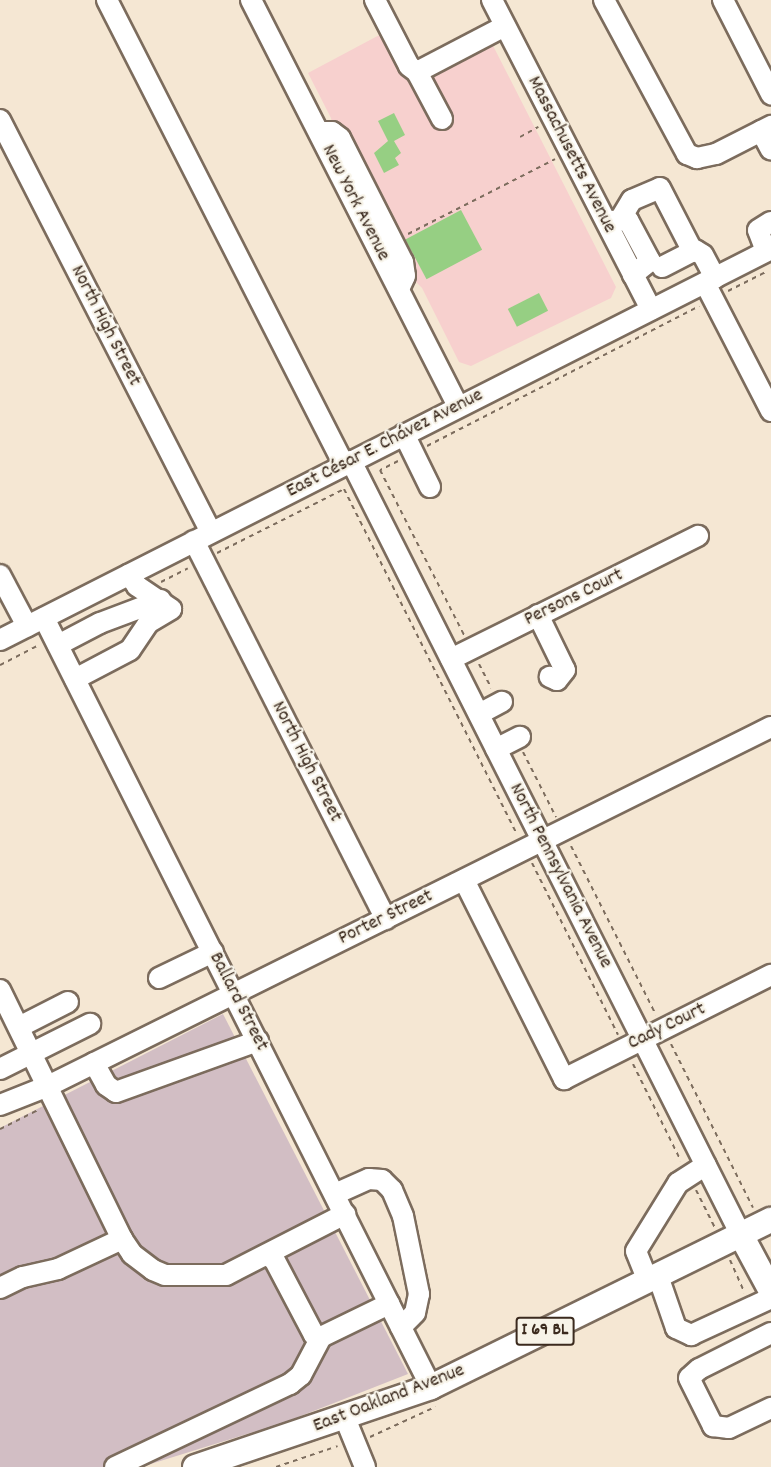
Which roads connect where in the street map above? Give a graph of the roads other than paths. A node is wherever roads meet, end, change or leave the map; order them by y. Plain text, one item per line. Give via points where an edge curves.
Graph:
1 (107, 0) edge
2 (251, 0) edge
3 (375, 0) edge
4 (492, 0) edge
5 (604, 0) edge
6 (723, 0) edge
7 (505, 26) junction
8 (417, 72) junction
9 (771, 94) edge
10 (442, 119) dead end
11 (0, 120) edge
12 (766, 129) edge
13 (771, 150) edge
14 (614, 221) junction
15 (771, 222) edge
16 (693, 252) junction
17 (769, 256) edge
18 (656, 264) junction
19 (633, 275) junction
20 (711, 287) junction
21 (678, 296) junction
22 (651, 310) junction
23 (458, 406) junction
24 (771, 411) edge
25 (404, 434) junction
26 (348, 463) junction
27 (430, 487) dead end
28 (698, 536) dead end
29 (203, 537) junction
30 (0, 574) edge
31 (129, 574) junction
32 (152, 596) junction
33 (538, 615) junction
34 (35, 622) junction
35 (0, 640) edge
36 (56, 641) junction
37 (451, 659) junction
38 (550, 677) dead end
39 (75, 679) junction
40 (502, 702) dead end
41 (479, 714) junction
42 (771, 727) edge
43 (520, 736) dead end
44 (496, 749) junction
45 (542, 840) junction
46 (464, 880) junction
47 (386, 919) junction
48 (213, 952) junction
49 (771, 975) edge
50 (159, 978) dead end
51 (0, 990) edge
52 (234, 994) junction
53 (68, 1002) dead end
54 (90, 1024) dead end
55 (19, 1028) junction
56 (643, 1039) junction
57 (258, 1041) junction
58 (32, 1053) junction
59 (94, 1063) junction
60 (0, 1069) edge
61 (48, 1086) junction
62 (0, 1105) edge
63 (706, 1165) junction
64 (335, 1194) junction
65 (345, 1214) junction
66 (771, 1220) edge
67 (741, 1235) junction
68 (122, 1239) junction
69 (266, 1255) junction
70 (653, 1279) junction
71 (0, 1288) edge
72 (771, 1291) edge
73 (771, 1298) edge
74 (389, 1304) junction
75 (401, 1327) junction
76 (771, 1333) edge
77 (321, 1337) junction
78 (434, 1396) junction
79 (771, 1408) edge
80 (345, 1418) junction
81 (115, 1467) edge
82 (195, 1467) edge
83 (364, 1467) edge

1 - 26 street, North Pennsylvania Avenue
2 - 23 street, New York Avenue
3 - 8 street via 409,66
4 - 7 street, Massachusetts Avenue
5 - 12 street via 687,154 706,158
6 - 9 street
7 - 8 street
7 - 14 street, Massachusetts Avenue
8 - 10 street
11 - 29 street, North High Street
12 - 13 street
14 - 16 street via 632,200 660,188
14 - 18 street via 628,220
14 - 19 street, Massachusetts Avenue
15 - 17 street via 758,230
16 - 18 street
16 - 20 street via 703,255
17 - 20 street, East César E. Chávez Avenue
18 - 19 street
18 - 21 street
19 - 22 street, Massachusetts Avenue
20 - 21 street, East César E. Chávez Avenue
20 - 24 street
21 - 22 street, East César E. Chávez Avenue
22 - 23 street, East César E. Chávez Avenue
23 - 25 street, East César E. Chávez Avenue
25 - 26 street, East César E. Chávez Avenue
25 - 27 street
26 - 29 street, East César E. Chávez Avenue
26 - 37 street, North Pennsylvania Avenue
28 - 33 street, Persons Court
29 - 31 street, East César E. Chávez Avenue
29 - 47 street, North High Street via 204,560
30 - 34 street, Ballard Street
31 - 32 street
31 - 34 street, East César E. Chávez Avenue
32 - 36 street
32 - 39 street via 171,609 148,623 138,643
33 - 37 street, Persons Court
33 - 38 street via 565,670 557,680
34 - 35 street, East César E. Chávez Avenue
34 - 36 street, Ballard Street
36 - 39 street, Ballard Street
37 - 41 street, North Pennsylvania Avenue
39 - 48 street, Ballard Street
40 - 41 street
41 - 44 street, North Pennsylvania Avenue
42 - 45 street, Porter Street
43 - 44 street
44 - 45 street, North Pennsylvania Avenue
45 - 46 street, Porter Street
45 - 56 street, North Pennsylvania Avenue
46 - 47 street, Porter Street
46 - 56 street, Cady Court via 564,1078
47 - 52 street, Porter Street
48 - 50 street
48 - 52 street, Ballard Street
49 - 56 street, Cady Court
51 - 55 street
52 - 57 street, Ballard Street
52 - 59 street, Porter Street
53 - 55 street
54 - 58 street
55 - 58 street
56 - 63 street, North Pennsylvania Avenue
57 - 59 street via 116,1092 106,1085
57 - 64 street, Ballard Street
58 - 60 street
58 - 61 street
59 - 61 street, Porter Street
61 - 62 street, Porter Street
61 - 68 street via 52,1103
63 - 67 street, North Pennsylvania Avenue
63 - 70 street via 678,1183 636,1251
64 - 65 street, Ballard Street
64 - 75 street via 369,1179 382,1180 392,1190 408,1233 418,1294 415,1313
65 - 69 street
65 - 74 street, Ballard Street
66 - 67 main road, East Oakland Avenue / I 69 BL
67 - 70 main road, East Oakland Avenue / I 69 BL
67 - 72 main road, North Pennsylvania Avenue
68 - 69 street via 132,1254 165,1275 217,1277
68 - 71 street via 58,1269 23,1277
69 - 77 street via 274,1259 314,1335
70 - 73 street via 676,1328 683,1333 702,1332
70 - 78 main road, East Oakland Avenue / I 69 BL
74 - 75 street, Ballard Street
74 - 77 street
75 - 78 street, Ballard Street
76 - 79 street via 699,1369 689,1378 713,1426 729,1428
77 - 81 street via 301,1375 290,1384
78 - 80 main road, East Oakland Avenue / I 69 BL
80 - 82 main road, East Oakland Avenue / I 69 BL
80 - 83 street

